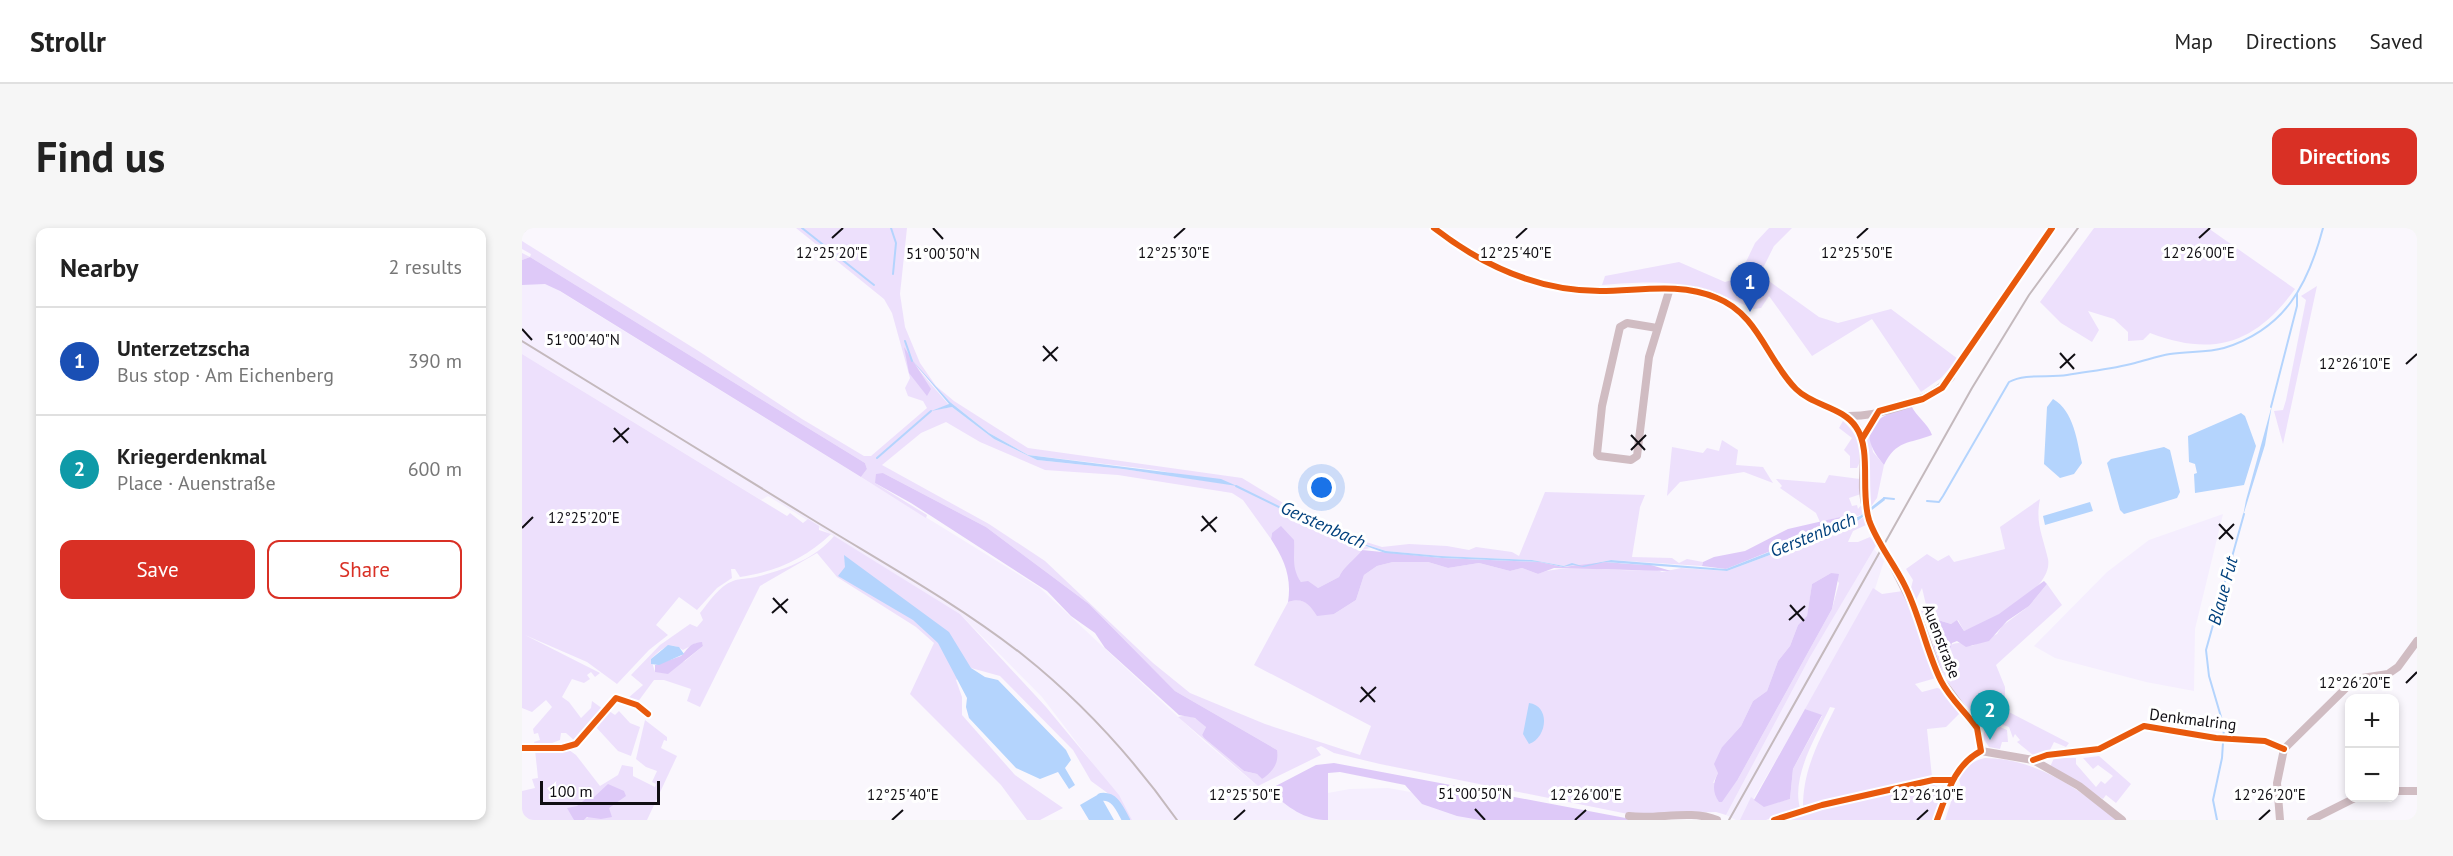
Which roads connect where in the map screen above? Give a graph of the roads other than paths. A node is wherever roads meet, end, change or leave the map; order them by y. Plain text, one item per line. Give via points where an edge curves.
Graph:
1 (1434, 228) edge
2 (1670, 288) junction
3 (1657, 328) junction
4 (1951, 377) dead end
5 (1879, 411) junction
6 (1845, 416) junction
7 (1862, 439) junction
8 (1876, 537) tunnel mouth
9 (1890, 560) tunnel mouth
10 (2417, 641) edge
11 (648, 714) dead end
12 (522, 748) edge
13 (2284, 749) junction
14 (1981, 751) junction
15 (2033, 760) junction
16 (1953, 780) junction
17 (2399, 791) edge
18 (2417, 791) edge
19 (2347, 802) edge
20 (1629, 816) dead end
21 (1717, 820) edge
22 (1774, 820) edge
23 (1937, 820) edge
24 (2122, 820) edge
25 (2280, 820) edge
26 (2311, 820) edge

1 - 2 street via 1473,256 1521,279 1599,291
2 - 3 street
2 - 6 street via 1717,298 1733,306 1749,320 1774,362 1797,390
3 - 3 street via 1642,396 1637,456 1631,460 1599,456 1602,406 1620,327 1627,323
4 - 5 street via 1933,394
5 - 6 street
5 - 7 street
6 - 7 street
7 - 8 street via 1865,506
9 - 14 street, Auenstraße via 1920,618 1941,680 1977,728
10 - 13 street via 2398,668 2348,686
11 - 12 street via 637,705 616,698 576,744
13 - 15 street, Denkmalring via 2265,741 2216,738 2144,726 2099,749
13 - 25 street via 2277,783
14 - 15 street, Denkmalring
14 - 16 street via 1966,761
15 - 24 street, Denkmalring via 2079,786
16 - 22 street via 1933,780
16 - 23 street
17 - 18 street
19 - 26 street
20 - 21 street via 1704,816

